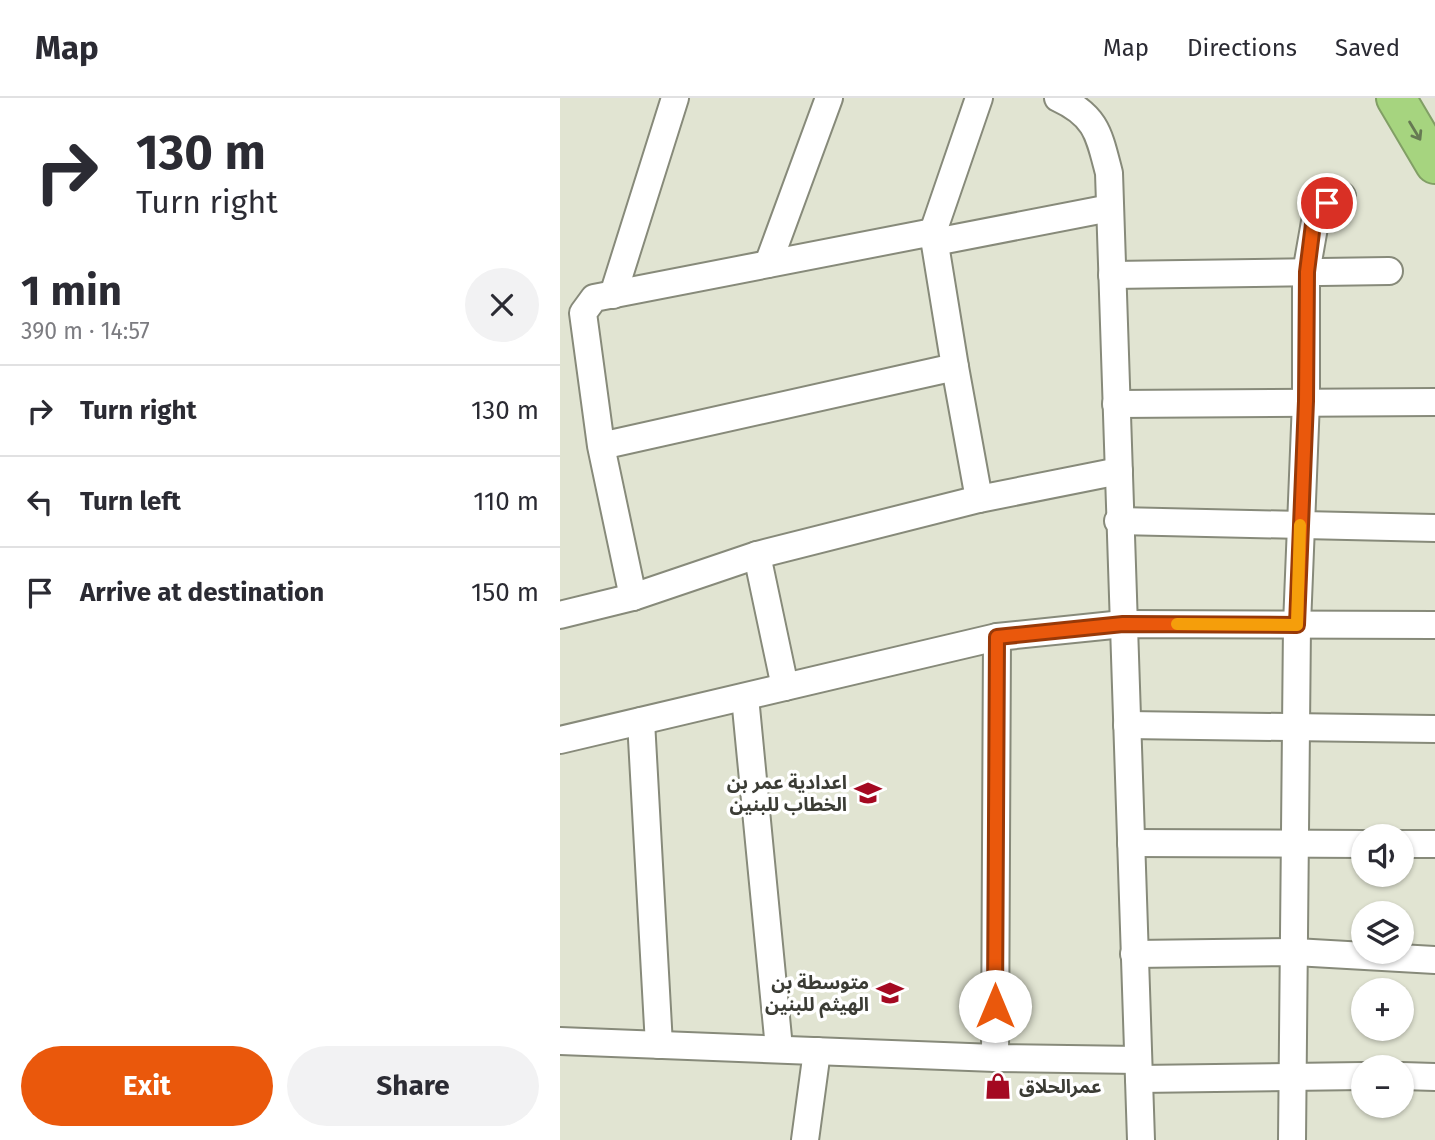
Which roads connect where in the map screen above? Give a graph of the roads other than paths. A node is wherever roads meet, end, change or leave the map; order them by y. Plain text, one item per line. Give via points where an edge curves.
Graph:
1 (675, 98) edge
2 (829, 98) edge
3 (979, 98) edge
4 (1058, 98) edge
5 (1396, 98) edge
6 (1435, 164) edge
7 (1342, 196) dead end
8 (1110, 208) junction
9 (934, 237) junction
10 (768, 264) junction
11 (1388, 271) dead end
12 (1307, 272) junction
13 (1112, 275) junction
14 (613, 295) junction
15 (572, 316) edge
16 (955, 367) junction
17 (1306, 401) junction
18 (1435, 402) edge
19 (1116, 404) junction
20 (601, 446) junction
21 (1119, 471) junction
22 (979, 499) junction
23 (1118, 521) junction
24 (1300, 525) junction
25 (1435, 528) edge
26 (757, 555) junction
27 (633, 597) junction
28 (560, 615) edge
29 (1123, 624) junction
30 (1297, 625) junction
31 (1435, 625) edge
32 (997, 637) junction
33 (785, 687) junction
34 (745, 697) junction
35 (641, 721) junction
36 (1127, 725) junction
37 (1298, 729) junction
38 (1435, 729) edge
39 (560, 740) edge
40 (1131, 843) junction
41 (1351, 844) edge
42 (1414, 844) edge
43 (1435, 844) edge
44 (1295, 845) junction
45 (1295, 953) junction
46 (1135, 954) junction
47 (1435, 960) edge
48 (560, 1041) edge
49 (659, 1045) junction
50 (779, 1048) junction
51 (817, 1051) junction
52 (995, 1058) junction
53 (1138, 1070) junction
54 (1292, 1075) junction
55 (1351, 1076) edge
56 (1414, 1076) edge
57 (1435, 1077) edge
58 (805, 1140) edge
59 (1141, 1140) edge
60 (1292, 1140) edge

1 - 14 street
2 - 10 street
3 - 9 street
4 - 8 street via 1098,128 1109,173
5 -> 6 highway
7 - 12 street via 1327,203 1316,216
8 - 9 street
8 - 13 street
9 - 10 street
9 - 16 street
10 - 14 street
11 - 12 street
12 - 13 street
12 - 17 street
13 - 19 street
14 - 15 street via 594,298
15 - 20 street
16 - 20 street
16 - 22 street
17 - 18 street
17 - 19 street
17 - 24 street
19 - 21 street
20 - 27 street
21 - 22 street
21 - 23 street
22 - 26 street
23 - 24 street
23 - 29 street
24 - 25 street
24 - 30 street
26 - 27 street
26 - 33 street
27 - 28 street
29 - 30 street
29 - 32 street
29 - 36 street
30 - 31 street
30 - 37 street
32 - 33 street
32 - 52 street
33 - 34 street
34 - 35 street
34 - 50 street
35 - 39 street
35 - 49 street
36 - 37 street
36 - 40 street
37 - 38 street
37 - 44 street
40 - 44 street
40 - 46 street
41 - 44 street
42 - 43 street
44 - 45 street
45 - 46 street
45 - 47 street
45 - 54 street
46 - 53 street
48 - 49 street
49 - 50 street
50 - 51 street
51 - 52 street
51 - 58 street
52 - 53 street
53 - 54 street
53 - 59 street
54 - 55 street
54 - 60 street
56 - 57 street

